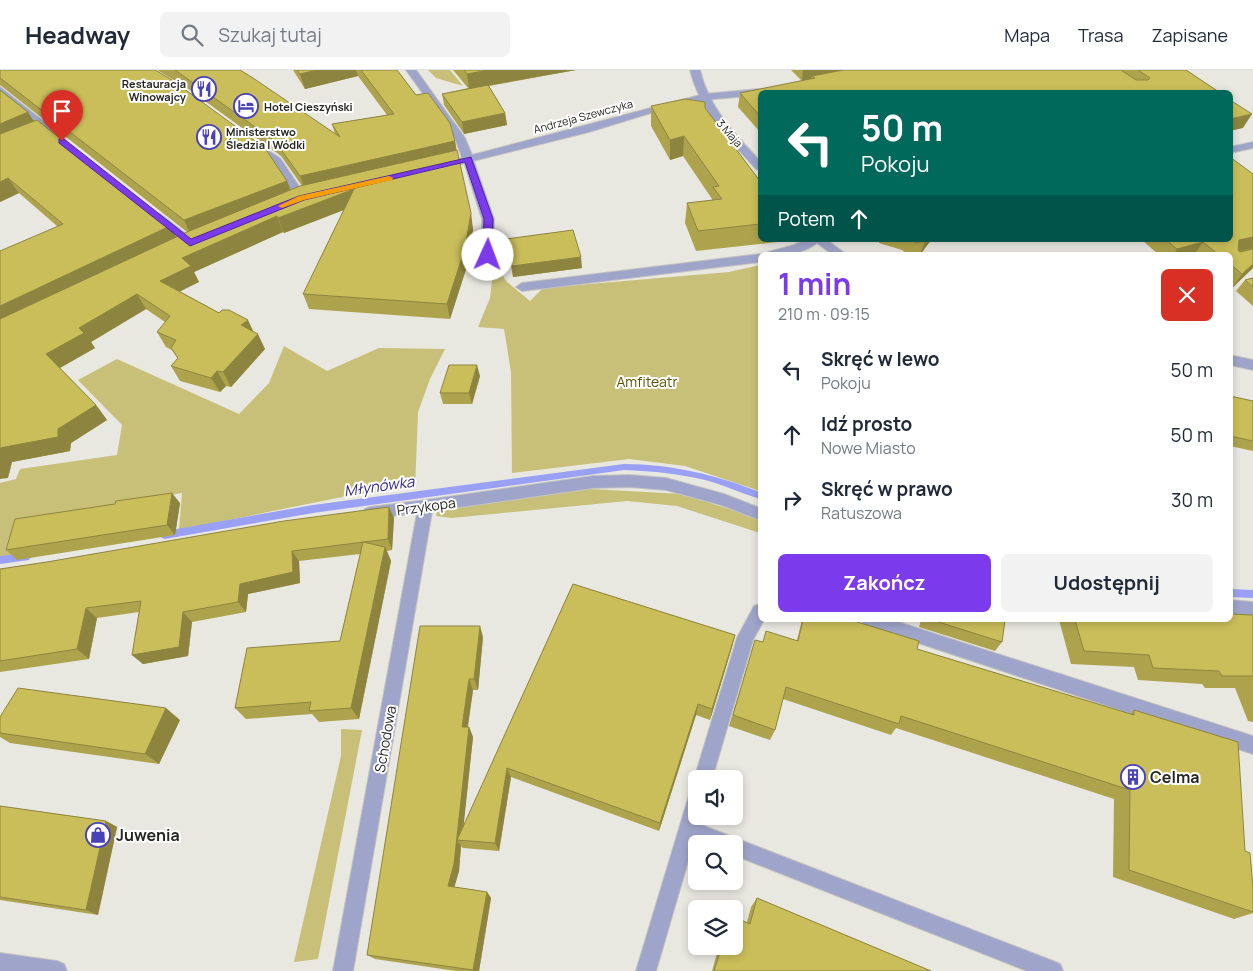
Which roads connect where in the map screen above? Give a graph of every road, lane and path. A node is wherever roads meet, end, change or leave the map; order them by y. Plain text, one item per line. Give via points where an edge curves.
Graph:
1 (411, 70) edge
2 (696, 70) edge
3 (0, 90) edge
4 (758, 92) edge
5 (704, 97) junction
6 (246, 139) edge
7 (62, 141) edge
8 (1253, 144) edge
9 (1233, 149) edge
10 (468, 159) junction
11 (758, 165) edge
12 (432, 168) edge
13 (302, 198) edge
14 (145, 207) edge
15 (810, 242) edge
16 (822, 242) edge
17 (190, 243) edge
18 (783, 252) edge
19 (837, 252) edge
20 (488, 255) dead end
21 (758, 258) edge
22 (522, 287) dead end
23 (1233, 361) edge
24 (1253, 365) edge
25 (426, 506) junction
26 (758, 513) edge
27 (350, 516) edge
28 (1233, 607) edge
29 (1253, 609) edge
30 (758, 615) edge
31 (876, 622) edge
32 (1253, 745) edge
33 (706, 770) edge
34 (689, 825) edge
35 (688, 829) junction
36 (704, 835) edge
37 (743, 850) edge
38 (0, 963) edge
39 (57, 971) edge
40 (343, 971) edge
41 (646, 971) edge
42 (1053, 971) edge

1 - 10 street via 460,138
2 - 5 street, 3 Maja
3 - 7 street via 43,131
4 - 5 street, Andrzeja Szewczyka
5 - 10 street, Andrzeja Szewczyka
5 - 11 street, 3 Maja via 720,124
6 - 13 street via 276,160
8 - 9 street
10 - 12 street, Andrzeja Szewczyka
10 - 20 street via 488,219
14 - 17 street
15 - 18 street
16 - 19 street
21 - 22 street
23 - 24 street
25 - 26 street, Przykopa via 594,482 630,481 666,484
25 - 27 street, Przykopa
25 - 40 street, Schodowa
28 - 29 street
30 - 33 street via 745,638
31 - 32 street
34 - 35 street
35 - 36 street
35 - 41 street
37 - 42 street
38 - 39 street

